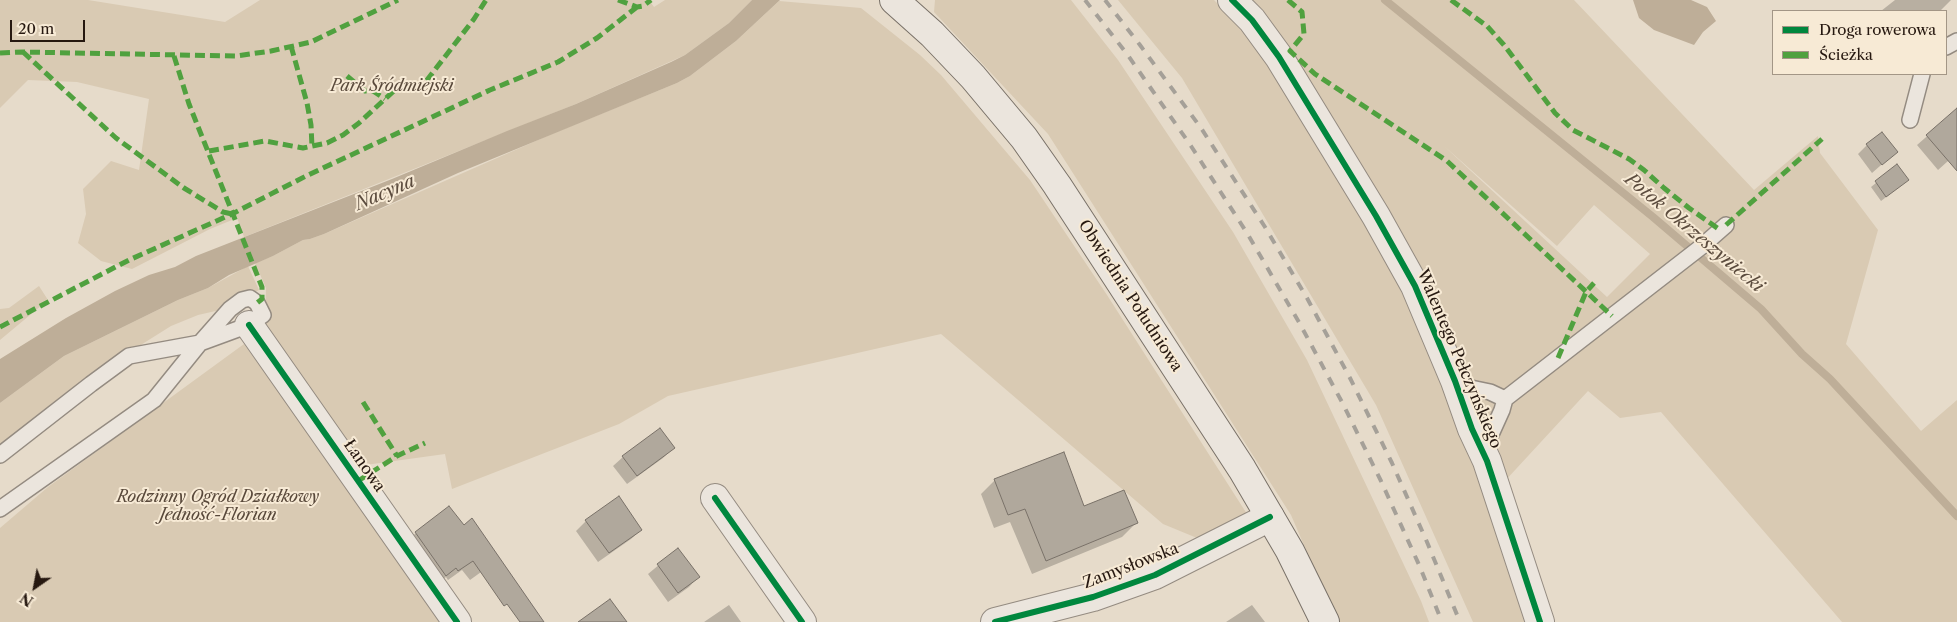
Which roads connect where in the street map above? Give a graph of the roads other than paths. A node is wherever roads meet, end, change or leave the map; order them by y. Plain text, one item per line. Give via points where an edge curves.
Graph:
1 (1232, 0) edge
2 (901, 2) edge
3 (1922, 75) edge
4 (1910, 120) dead end
5 (1726, 225) dead end
6 (249, 326) junction
7 (200, 343) junction
8 (1455, 381) junction
9 (1505, 398) junction
10 (0, 455) edge
11 (1487, 461) junction
12 (715, 498) dead end
13 (0, 510) edge
14 (1270, 517) junction
15 (457, 622) edge
16 (802, 622) edge
17 (995, 622) edge
18 (1325, 622) edge
19 (1540, 622) edge

1 - 8 street, Walentego Pełczyńskiego via 1252,20 1279,57 1376,216 1415,286
2 - 14 street, Obwiednia Południowa via 946,48 1028,144 1182,375
3 - 4 lane
5 - 9 lane
6 - 7 lane
6 - 7 lane via 263,315 257,303 250,298 230,309
6 - 15 street, Łanowa
7 - 10 lane via 129,356
7 - 13 lane via 154,400
8 - 9 lane
8 - 11 street, Walentego Pełczyńskiego
9 - 11 lane via 1488,441
11 - 19 street, Walentego Pełczyńskiego
12 - 16 street
14 - 17 street, Zamysłowska via 1155,575 1093,597
14 - 18 street, Obwiednia Południowa

